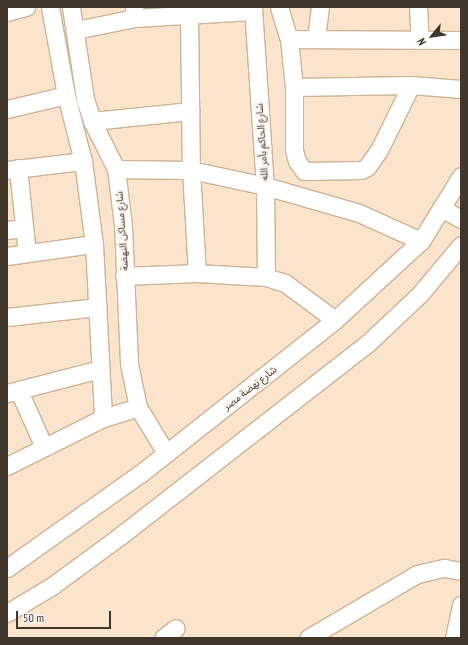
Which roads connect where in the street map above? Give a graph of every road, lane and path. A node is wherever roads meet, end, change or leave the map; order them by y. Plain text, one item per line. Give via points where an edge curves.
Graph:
1 (26, 7) edge
2 (50, 7) edge
3 (71, 7) edge
4 (278, 7) edge
5 (320, 7) edge
6 (418, 7) edge
7 (253, 9) edge
8 (7, 12) edge
9 (134, 12) edge
10 (189, 14) junction
11 (76, 30) junction
12 (290, 39) junction
13 (316, 39) junction
14 (420, 40) junction
15 (461, 40) edge
16 (411, 85) junction
17 (294, 87) junction
18 (461, 89) edge
19 (66, 95) junction
20 (7, 108) edge
21 (190, 111) junction
22 (92, 121) junction
23 (83, 162) junction
24 (12, 169) edge
25 (116, 169) junction
26 (191, 170) junction
27 (461, 176) edge
28 (265, 186) junction
29 (441, 208) junction
30 (461, 219) edge
31 (24, 228) junction
32 (7, 230) edge
33 (421, 241) junction
34 (94, 244) junction
35 (461, 245) edge
36 (27, 253) junction
37 (7, 256) edge
38 (197, 273) junction
39 (124, 276) junction
40 (266, 277) junction
41 (97, 307) junction
42 (7, 317) edge
43 (335, 320) junction
44 (100, 369) junction
45 (13, 392) edge
46 (138, 407) junction
47 (103, 418) junction
48 (44, 447) junction
49 (166, 453) junction
50 (7, 466) edge
51 (7, 568) edge
52 (461, 571) edge
53 (461, 605) edge
54 (7, 613) edge
55 (308, 638) edge
56 (454, 638) edge

1 - 8 street
2 - 19 street
3 - 11 street, شارع مساكن النهضة
4 - 12 street
5 - 13 street
6 - 14 street
7 - 10 street
7 - 28 street, شارع الحاكم بأمر الله
9 - 10 street
9 - 11 street
10 - 21 street
11 - 22 street, شارع مساكن النهضة via 85,99
12 - 13 street
12 - 17 street
13 - 14 street
14 - 15 street
16 - 17 street
16 - 17 street via 379,150 367,167 361,170 309,173 300,167 294,150
16 - 18 street
19 - 20 street
19 - 23 street
21 - 22 street
21 - 26 street
22 - 25 street, شارع مساكن النهضة
23 - 24 street
23 - 34 street
24 - 31 street
25 - 26 street
25 - 39 street, شارع مساكن النهضة via 123,225
26 - 28 street
26 - 38 street
27 - 29 street, شارع نهضة مصر
28 - 33 street via 359,213
28 - 40 street, شارع الحاكم بأمر الله
29 - 30 street
29 - 33 street, شارع نهضة مصر
31 - 32 street
31 - 36 street
33 - 43 street, شارع نهضة مصر
34 - 36 street
34 - 41 street
35 - 54 street via 420,294 367,344 120,536 52,586
36 - 37 street
38 - 39 street
38 - 40 street
39 - 46 street, شارع مساكن النهضة via 129,364
40 - 43 street via 285,283
41 - 42 street
41 - 44 street
43 - 49 street, شارع نهضة مصر
44 - 45 street
44 - 47 street
45 - 48 street
46 - 47 street
46 - 49 street, شارع مساكن النهضة
47 - 48 street
48 - 50 street
49 - 51 street, شارع نهضة مصر via 52,538
52 - 55 street via 444,568 417,574
53 - 56 street

